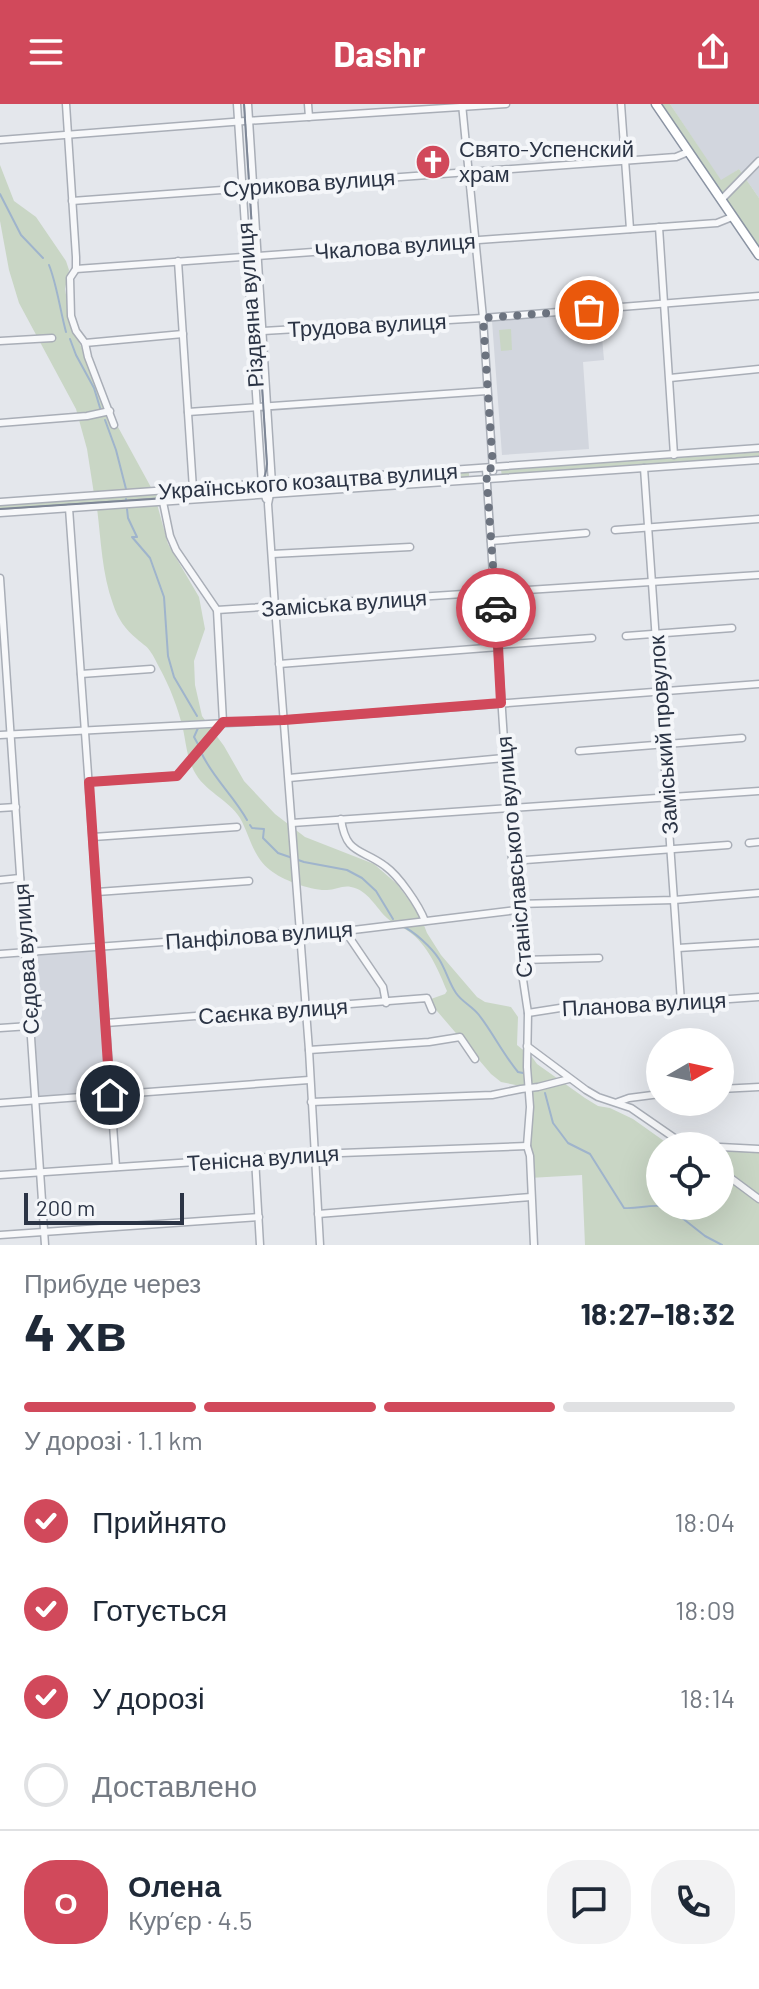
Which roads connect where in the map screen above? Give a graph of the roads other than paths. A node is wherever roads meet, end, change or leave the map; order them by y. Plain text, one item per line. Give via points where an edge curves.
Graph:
1 (66, 104) edge
2 (237, 104) edge
3 (248, 104) edge
4 (308, 104) edge
5 (506, 104) edge
6 (621, 104) edge
7 (656, 104) edge
8 (463, 106) edge
9 (309, 117) junction
10 (238, 121) junction
11 (249, 121) junction
12 (67, 135) junction
13 (0, 140) edge
14 (688, 152) junction
15 (625, 161) junction
16 (759, 161) edge
17 (469, 172) junction
18 (254, 187) junction
19 (243, 188) junction
20 (72, 201) junction
21 (727, 209) junction
22 (659, 227) junction
23 (630, 229) junction
24 (476, 240) junction
25 (759, 255) edge
26 (247, 256) junction
27 (258, 256) junction
28 (178, 261) junction
29 (76, 269) junction
30 (759, 296) edge
31 (665, 304) junction
32 (483, 318) junction
33 (263, 331) junction
34 (183, 334) junction
35 (52, 338) dead end
36 (0, 341) edge
37 (85, 343) junction
38 (759, 369) edge
39 (670, 378) junction
40 (487, 391) junction
41 (257, 407) junction
42 (267, 407) junction
43 (110, 411) junction
44 (188, 412) junction
45 (0, 423) edge
46 (114, 425) dead end
47 (759, 448) edge
48 (674, 455) junction
49 (759, 460) edge
50 (489, 468) junction
51 (644, 468) junction
52 (490, 479) junction
53 (272, 484) junction
54 (262, 485) junction
55 (193, 489) junction
56 (268, 495) junction
57 (0, 502) edge
58 (163, 502) junction
59 (69, 508) junction
60 (0, 513) edge
61 (759, 519) edge
62 (648, 527) junction
63 (615, 530) dead end
64 (586, 533) dead end
65 (491, 541) junction
66 (410, 547) dead end
67 (272, 554) junction
68 (759, 575) edge
69 (0, 578) edge
70 (652, 582) junction
71 (0, 586) edge
72 (495, 593) junction
73 (275, 607) junction
74 (217, 610) junction
75 (732, 628) dead end
76 (656, 634) junction
77 (626, 636) dead end
78 (592, 638) dead end
79 (498, 646) junction
80 (3, 663) edge
81 (279, 664) junction
82 (151, 669) dead end
83 (81, 674) junction
84 (759, 684) edge
85 (660, 692) junction
86 (501, 703) junction
87 (284, 720) junction
88 (223, 722) junction
89 (85, 730) junction
90 (11, 734) junction
91 (0, 735) edge
92 (742, 738) dead end
93 (663, 745) junction
94 (579, 751) dead end
95 (504, 758) junction
96 (289, 778) junction
97 (89, 782) junction
98 (759, 791) edge
99 (667, 797) junction
100 (16, 807) junction
101 (0, 808) edge
102 (508, 808) junction
103 (341, 819) junction
104 (292, 823) junction
105 (237, 827) dead end
106 (93, 837) junction
107 (759, 842) edge
108 (749, 843) dead end
109 (728, 845) dead end
110 (671, 850) junction
111 (512, 861) junction
112 (20, 878) junction
113 (0, 880) edge
114 (249, 881) dead end
115 (97, 892) junction
116 (759, 893) edge
117 (674, 900) junction
118 (517, 907) junction
119 (425, 921) junction
120 (345, 931) junction
121 (300, 932) junction
122 (759, 943) edge
123 (101, 947) junction
124 (678, 948) junction
125 (25, 952) junction
126 (0, 954) edge
127 (599, 958) dead end
128 (521, 960) junction
129 (759, 997) edge
130 (681, 1002) junction
131 (386, 1003) junction
132 (305, 1008) junction
133 (432, 1010) dead end
134 (528, 1013) junction
135 (106, 1023) junction
136 (30, 1026) junction
137 (0, 1028) edge
138 (527, 1046) junction
139 (309, 1050) junction
140 (475, 1059) dead end
141 (569, 1079) junction
142 (309, 1080) junction
143 (759, 1087) edge
144 (528, 1088) junction
145 (734, 1088) edge
146 (110, 1095) junction
147 (646, 1096) edge
148 (35, 1101) junction
149 (311, 1102) junction
150 (618, 1102) junction
151 (0, 1103) edge
152 (666, 1132) edge
153 (527, 1146) junction
154 (734, 1148) edge
155 (759, 1149) edge
156 (314, 1154) junction
157 (255, 1158) junction
158 (116, 1167) junction
159 (40, 1173) junction
160 (0, 1175) edge
161 (734, 1180) edge
162 (531, 1197) junction
163 (759, 1199) edge
164 (318, 1214) junction
165 (259, 1217) junction
166 (44, 1232) junction
167 (0, 1235) edge
168 (45, 1245) edge
169 (260, 1245) edge
170 (320, 1245) edge
171 (534, 1245) edge

1 - 12 street
2 - 10 street, Різдвяна вулиця
3 - 11 street, Різдвяна вулиця
4 - 9 street
5 - 8 street
6 - 15 street
7 - 14 highway
8 - 9 street
8 - 17 street, Станіславського вулиця
9 - 11 street
10 - 11 street
10 - 12 street
10 - 19 street, Різдвяна вулиця
11 - 18 street, Різдвяна вулиця
12 - 13 street
12 - 20 street
14 - 15 street, Сурикова вулиця
14 - 21 highway
15 - 17 street, Сурикова вулиця
15 - 23 street
16 - 21 street
17 - 18 street, Сурикова вулиця
17 - 24 street, Станіславського вулиця
18 - 19 street, Сурикова вулиця
18 - 27 street, Різдвяна вулиця
19 - 20 street, Сурикова вулиця
19 - 26 street, Різдвяна вулиця
20 - 29 street
21 - 22 street, Чкалова вулиця via 718,223
21 - 25 highway
22 - 23 street, Чкалова вулиця
22 - 31 street
23 - 24 street, Чкалова вулиця
24 - 27 street, Чкалова вулиця
24 - 32 street, Станіславського вулиця
26 - 27 street, Чкалова вулиця
26 - 28 street, Чкалова вулиця
26 - 41 street, Різдвяна вулиця
27 - 33 street, Різдвяна вулиця
28 - 29 street, Чкалова вулиця
28 - 34 street
29 - 37 street via 70,278 69,305
30 - 31 street, Трудова вулиця
31 - 32 street, Трудова вулиця
31 - 39 street
32 - 33 street, Трудова вулиця
32 - 40 street, Станіславського вулиця
33 - 42 street, Різдвяна вулиця
34 - 37 street
34 - 44 street
35 - 36 street
37 - 43 street
38 - 39 street
39 - 48 street
40 - 42 street
40 - 50 street, Станіславського вулиця
41 - 42 street
41 - 44 street
41 - 54 street, Різдвяна вулиця
42 - 53 street, Різдвяна вулиця
43 - 45 street
43 - 46 street
44 - 55 street
47 - 48 street, Українського козацтва вулиця
48 - 50 street, Українського козацтва вулиця
49 - 51 street, Українського козацтва вулиця
50 - 52 street, Станіславського вулиця
50 - 53 street, Українського козацтва вулиця
51 - 52 street, Українського козацтва вулиця
51 - 62 street, Заміський провулок
52 - 56 street, Українського козацтва вулиця
52 - 65 street, Станіславського вулиця
53 - 54 street, Українського козацтва вулиця
53 - 56 street, Різдвяна вулиця
54 - 55 street, Українського козацтва вулиця
54 - 56 street, Різдвяна вулиця
55 - 57 street, Українського козацтва вулиця
56 - 58 street, Українського козацтва вулиця
56 - 67 street, Різдвяна вулиця
58 - 59 street, Українського козацтва вулиця
58 - 74 street via 176,550
59 - 60 street, Українського козацтва вулиця
59 - 83 street
61 - 62 street
62 - 63 street
62 - 70 street, Заміський провулок
64 - 65 street
65 - 72 street, Станіславського вулиця
66 - 67 street
67 - 73 street, Різдвяна вулиця
68 - 70 street, Заміська вулиця
69 - 71 street, Сєдова вулиця
70 - 72 street, Заміська вулиця
70 - 76 street, Заміський провулок
71 - 80 street, Сєдова вулиця
72 - 73 street, Заміська вулиця
72 - 79 street, Станіславського вулиця
73 - 74 street, Заміська вулиця
73 - 81 street, Різдвяна вулиця
74 - 88 street
75 - 76 street
76 - 77 street
76 - 85 street, Заміський провулок
78 - 79 street
79 - 81 street
79 - 86 street, Станіславського вулиця
80 - 90 street, Сєдова вулиця
81 - 87 street, Різдвяна вулиця
82 - 83 street
83 - 89 street
84 - 85 street
85 - 86 street
85 - 93 street, Заміський провулок
86 - 87 street
86 - 95 street, Станіславського вулиця
87 - 88 street
87 - 96 street, Різдвяна вулиця
88 - 89 street
88 - 97 street via 177,776
89 - 90 street
89 - 97 street
90 - 91 street
90 - 100 street, Сєдова вулиця
92 - 93 street
93 - 94 street
93 - 99 street, Заміський провулок
95 - 96 street
95 - 102 street, Станіславського вулиця
96 - 104 street, Різдвяна вулиця
97 - 106 street
98 - 99 street
99 - 102 street
99 - 110 street, Заміський провулок
100 - 101 street
100 - 112 street, Сєдова вулиця
102 - 103 street
102 - 111 street, Станіславського вулиця
103 - 104 street
103 - 119 street via 352,848 388,867
104 - 121 street, Різдвяна вулиця
105 - 106 street
106 - 115 street
107 - 108 street
109 - 110 street
110 - 111 street
110 - 117 street, Заміський провулок
111 - 118 street, Станіславського вулиця
112 - 113 street
112 - 125 street, Сєдова вулиця
114 - 115 street
115 - 123 street
116 - 117 street, Панфілова вулиця
117 - 118 street, Панфілова вулиця
117 - 124 street, Заміський провулок
118 - 119 street, Панфілова вулиця
118 - 128 street, Станіславського вулиця
119 - 120 street, Панфілова вулиця
120 - 121 street, Панфілова вулиця
120 - 131 street via 383,987
121 - 123 street, Панфілова вулиця
121 - 132 street, Різдвяна вулиця
122 - 124 street
123 - 125 street, Панфілова вулиця
123 - 135 street
124 - 130 street, Заміський провулок
125 - 126 street, Панфілова вулиця
125 - 136 street, Сєдова вулиця
127 - 128 street
128 - 134 street, Станіславського вулиця
129 - 130 street, Планова вулиця
130 - 134 street, Планова вулиця
131 - 132 street, Саєнка вулиця
131 - 133 street, Саєнка вулиця via 427,998
132 - 135 street, Саєнка вулиця
132 - 139 street, Різдвяна вулиця
134 - 138 street, Станіславського вулиця
135 - 146 street
136 - 137 street
136 - 148 street, Сєдова вулиця
138 - 141 street
138 - 144 street, Станіславського вулиця
139 - 140 street via 460,1037
139 - 142 street, Різдвяна вулиця
141 - 144 street
141 - 150 street
142 - 146 street
142 - 149 street, Різдвяна вулиця
143 - 145 street
144 - 149 street via 492,1095
144 - 153 street, Станіславського вулиця
146 - 148 street
146 - 158 street
147 - 150 street
148 - 151 street
148 - 159 street, Сєдова вулиця
149 - 156 street, Різдвяна вулиця
150 - 152 street
153 - 156 street, Тенісна вулиця
153 - 162 street, Станіславського вулиця
154 - 155 street
156 - 157 street, Тенісна вулиця
156 - 164 street, Різдвяна вулиця
157 - 158 street, Тенісна вулиця
157 - 165 street
158 - 159 street, Тенісна вулиця
159 - 160 street, Тенісна вулиця
159 - 166 street, Сєдова вулиця
161 - 163 street
162 - 164 street
162 - 171 street, Станіславського вулиця
164 - 170 street, Різдвяна вулиця
165 - 166 street
165 - 169 street
166 - 167 street
166 - 168 street, Сєдова вулиця

